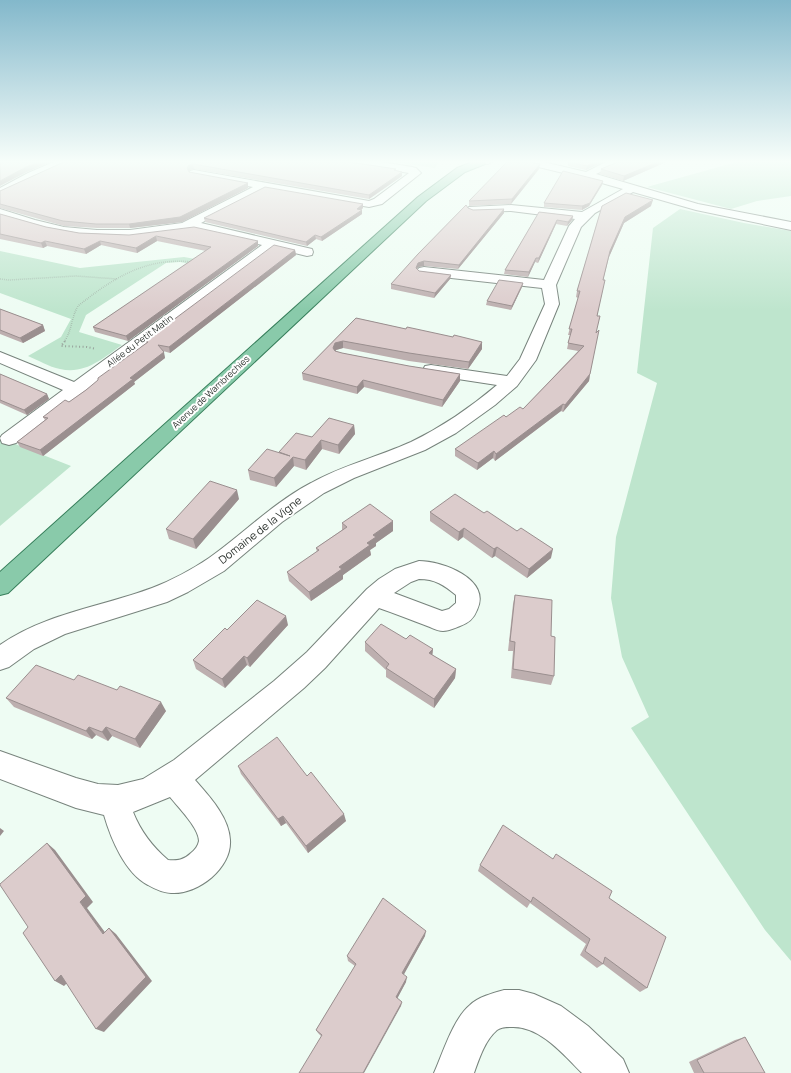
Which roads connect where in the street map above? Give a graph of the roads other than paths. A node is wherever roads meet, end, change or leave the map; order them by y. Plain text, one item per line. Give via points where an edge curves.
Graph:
1 (215, 211) edge
2 (409, 211) edge
3 (539, 211) edge
4 (593, 211) edge
5 (716, 211) edge
6 (0, 213) edge
7 (584, 216) junction
8 (186, 226) junction
9 (791, 226) edge
10 (272, 243) junction
11 (307, 252) dead end
12 (424, 271) edge
13 (549, 285) junction
14 (0, 357) edge
15 (416, 368) edge
16 (511, 382) junction
17 (76, 389) junction
18 (9, 439) dead end
19 (0, 586) edge
20 (375, 596) dead end
21 (0, 659) edge
22 (0, 764) edge
23 (174, 778) junction
24 (114, 800) junction
25 (454, 1073) edge
26 (609, 1073) edge

1 - 8 street
2 - 19 main road, Avenue de Wambrechies
3 - 7 street
4 - 7 street, Domaine de la Vigne
5 - 9 street
6 - 8 street via 46,226 98,234 137,234
7 - 13 street, Domaine de la Vigne via 567,242
8 - 10 street via 215,229
10 - 11 street
10 - 17 street, Allée du Petit Matin
12 - 13 street
13 - 16 street, Domaine de la Vigne via 552,298 550,310 528,360
14 - 17 street
15 - 16 street
16 - 21 street, Domaine de la Vigne via 464,419 433,437 317,488 274,517 221,561 193,579 159,595 58,626 25,641
17 - 18 street, Allée du Petit Matin
20 - 23 street via 307,670
22 - 24 street via 83,796
23 - 24 street via 152,790
23 - 24 street via 207,820 213,830 214,841 212,853 206,862 182,876 160,874 139,855 128,841
25 - 26 street via 469,1039 482,1019 497,1010 515,1007 532,1011 550,1020

